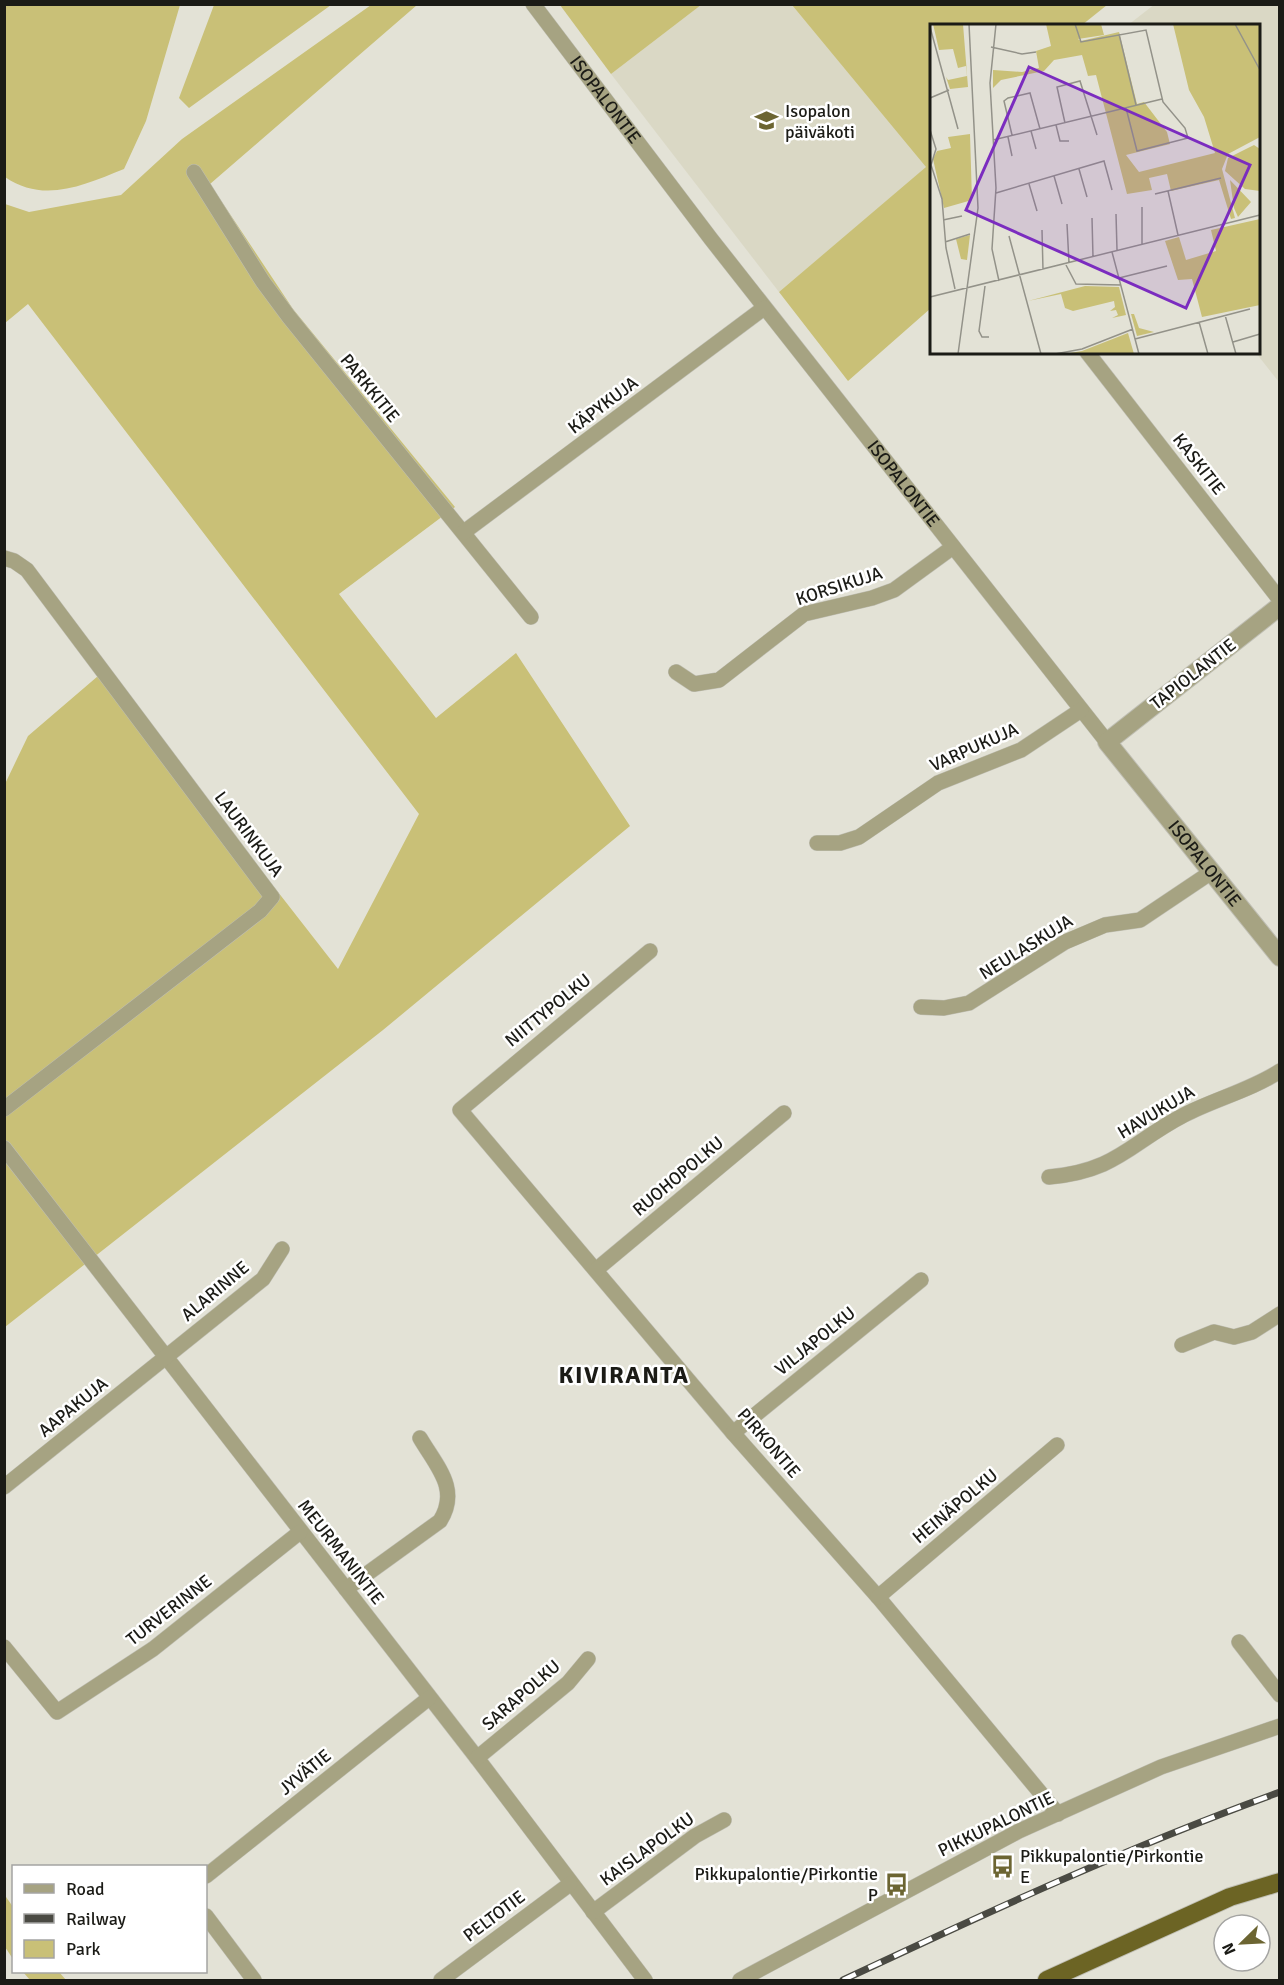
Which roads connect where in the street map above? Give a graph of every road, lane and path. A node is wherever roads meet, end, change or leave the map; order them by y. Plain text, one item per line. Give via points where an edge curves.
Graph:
1 (533, 4) edge
2 (194, 172) dead end
3 (764, 308) junction
4 (1089, 354) edge
5 (464, 532) junction
6 (954, 547) junction
7 (4, 558) edge
8 (1280, 600) edge
9 (1280, 606) edge
10 (531, 617) dead end
11 (676, 672) dead end
12 (1081, 710) junction
13 (1107, 742) junction
14 (818, 843) dead end
15 (1210, 873) junction
16 (650, 951) dead end
17 (1280, 957) edge
18 (921, 1006) dead end
19 (1280, 1071) edge
20 (471, 1099) joint
21 (4, 1108) edge
22 (784, 1113) dead end
23 (4, 1148) edge
24 (1049, 1177) dead end
25 (282, 1249) dead end
26 (597, 1269) junction
27 (921, 1280) dead end
28 (1280, 1314) edge
29 (1182, 1345) dead end
30 (166, 1357) junction
31 (733, 1433) junction
32 (420, 1438) dead end
33 (1057, 1445) dead end
34 (4, 1487) edge
35 (300, 1532) junction
36 (346, 1589) junction
37 (878, 1597) junction
38 (1239, 1642) dead end
39 (4, 1647) edge
40 (588, 1659) dead end
41 (1280, 1695) edge
42 (429, 1698) junction
43 (1280, 1726) edge
44 (477, 1758) junction
45 (1058, 1814) junction
46 (724, 1820) dead end
47 (207, 1875) edge
48 (1280, 1882) edge
49 (570, 1884) junction
50 (593, 1912) junction
51 (207, 1917) edge
52 (254, 1980) edge
53 (441, 1980) edge
54 (645, 1980) edge
55 (740, 1980) edge
56 (1047, 1980) edge

1 - 3 street, ISOPALONTIE
2 - 5 street, PARKKITIE via 276,300
3 - 5 street, KÄPYKUJA
3 - 6 street, ISOPALONTIE
4 - 8 street, KASKITIE
5 - 10 street, PARKKITIE
6 - 11 street, KORSIKUJA via 894,590 804,614 719,680 694,684
6 - 12 street, ISOPALONTIE
7 - 21 street, LAURINKUJA via 27,570 272,897 260,911
9 - 13 street, TAPIOLANTIE
12 - 13 street, ISOPALONTIE
12 - 14 street, VARPUKUJA via 1021,750 938,783 859,837 840,843
13 - 15 street, ISOPALONTIE
15 - 17 street, ISOPALONTIE
15 - 18 street, NEULASKUJA via 1140,920 1105,925 1065,942 969,1004
16 - 20 street, NIITTYPOLKU
19 - 24 street, HAVUKUJA via 1181,1117 1106,1165 1077,1175
20 - 26 street, PIRKONTIE via 460,1110
22 - 26 street, RUOHOPOLKU
23 - 30 street, MEURMANINTIE
25 - 30 street, ALARINNE via 263,1279
26 - 31 street, PIRKONTIE
27 - 31 street, VILJAPOLKU
28 - 29 street via 1252,1332 1234,1337 1214,1332
30 - 34 street, AAPAKUJA
30 - 35 street, MEURMANINTIE
31 - 37 street, PIRKONTIE
32 - 36 street via 447,1484 449,1506 440,1521
33 - 37 street, HEINÄPOLKU
35 - 36 street, MEURMANINTIE
35 - 39 street, TURVERINNE via 153,1649 57,1712
36 - 42 street, MEURMANINTIE
37 - 45 street, PIRKONTIE
38 - 41 street
40 - 44 street, SARAPOLKU via 568,1683
42 - 44 street, MEURMANINTIE
42 - 47 street, JYVÄTIE
43 - 45 street, PIKKUPALONTIE via 1161,1767
44 - 49 street, MEURMANINTIE
45 - 55 street, PIKKUPALONTIE
46 - 50 street, KAISLAPOLKU via 694,1836
48 - 56 highway via 1230,1897
49 - 50 street, MEURMANINTIE
49 - 53 street, PELTOTIE
50 - 54 street, MEURMANINTIE
51 - 52 street

